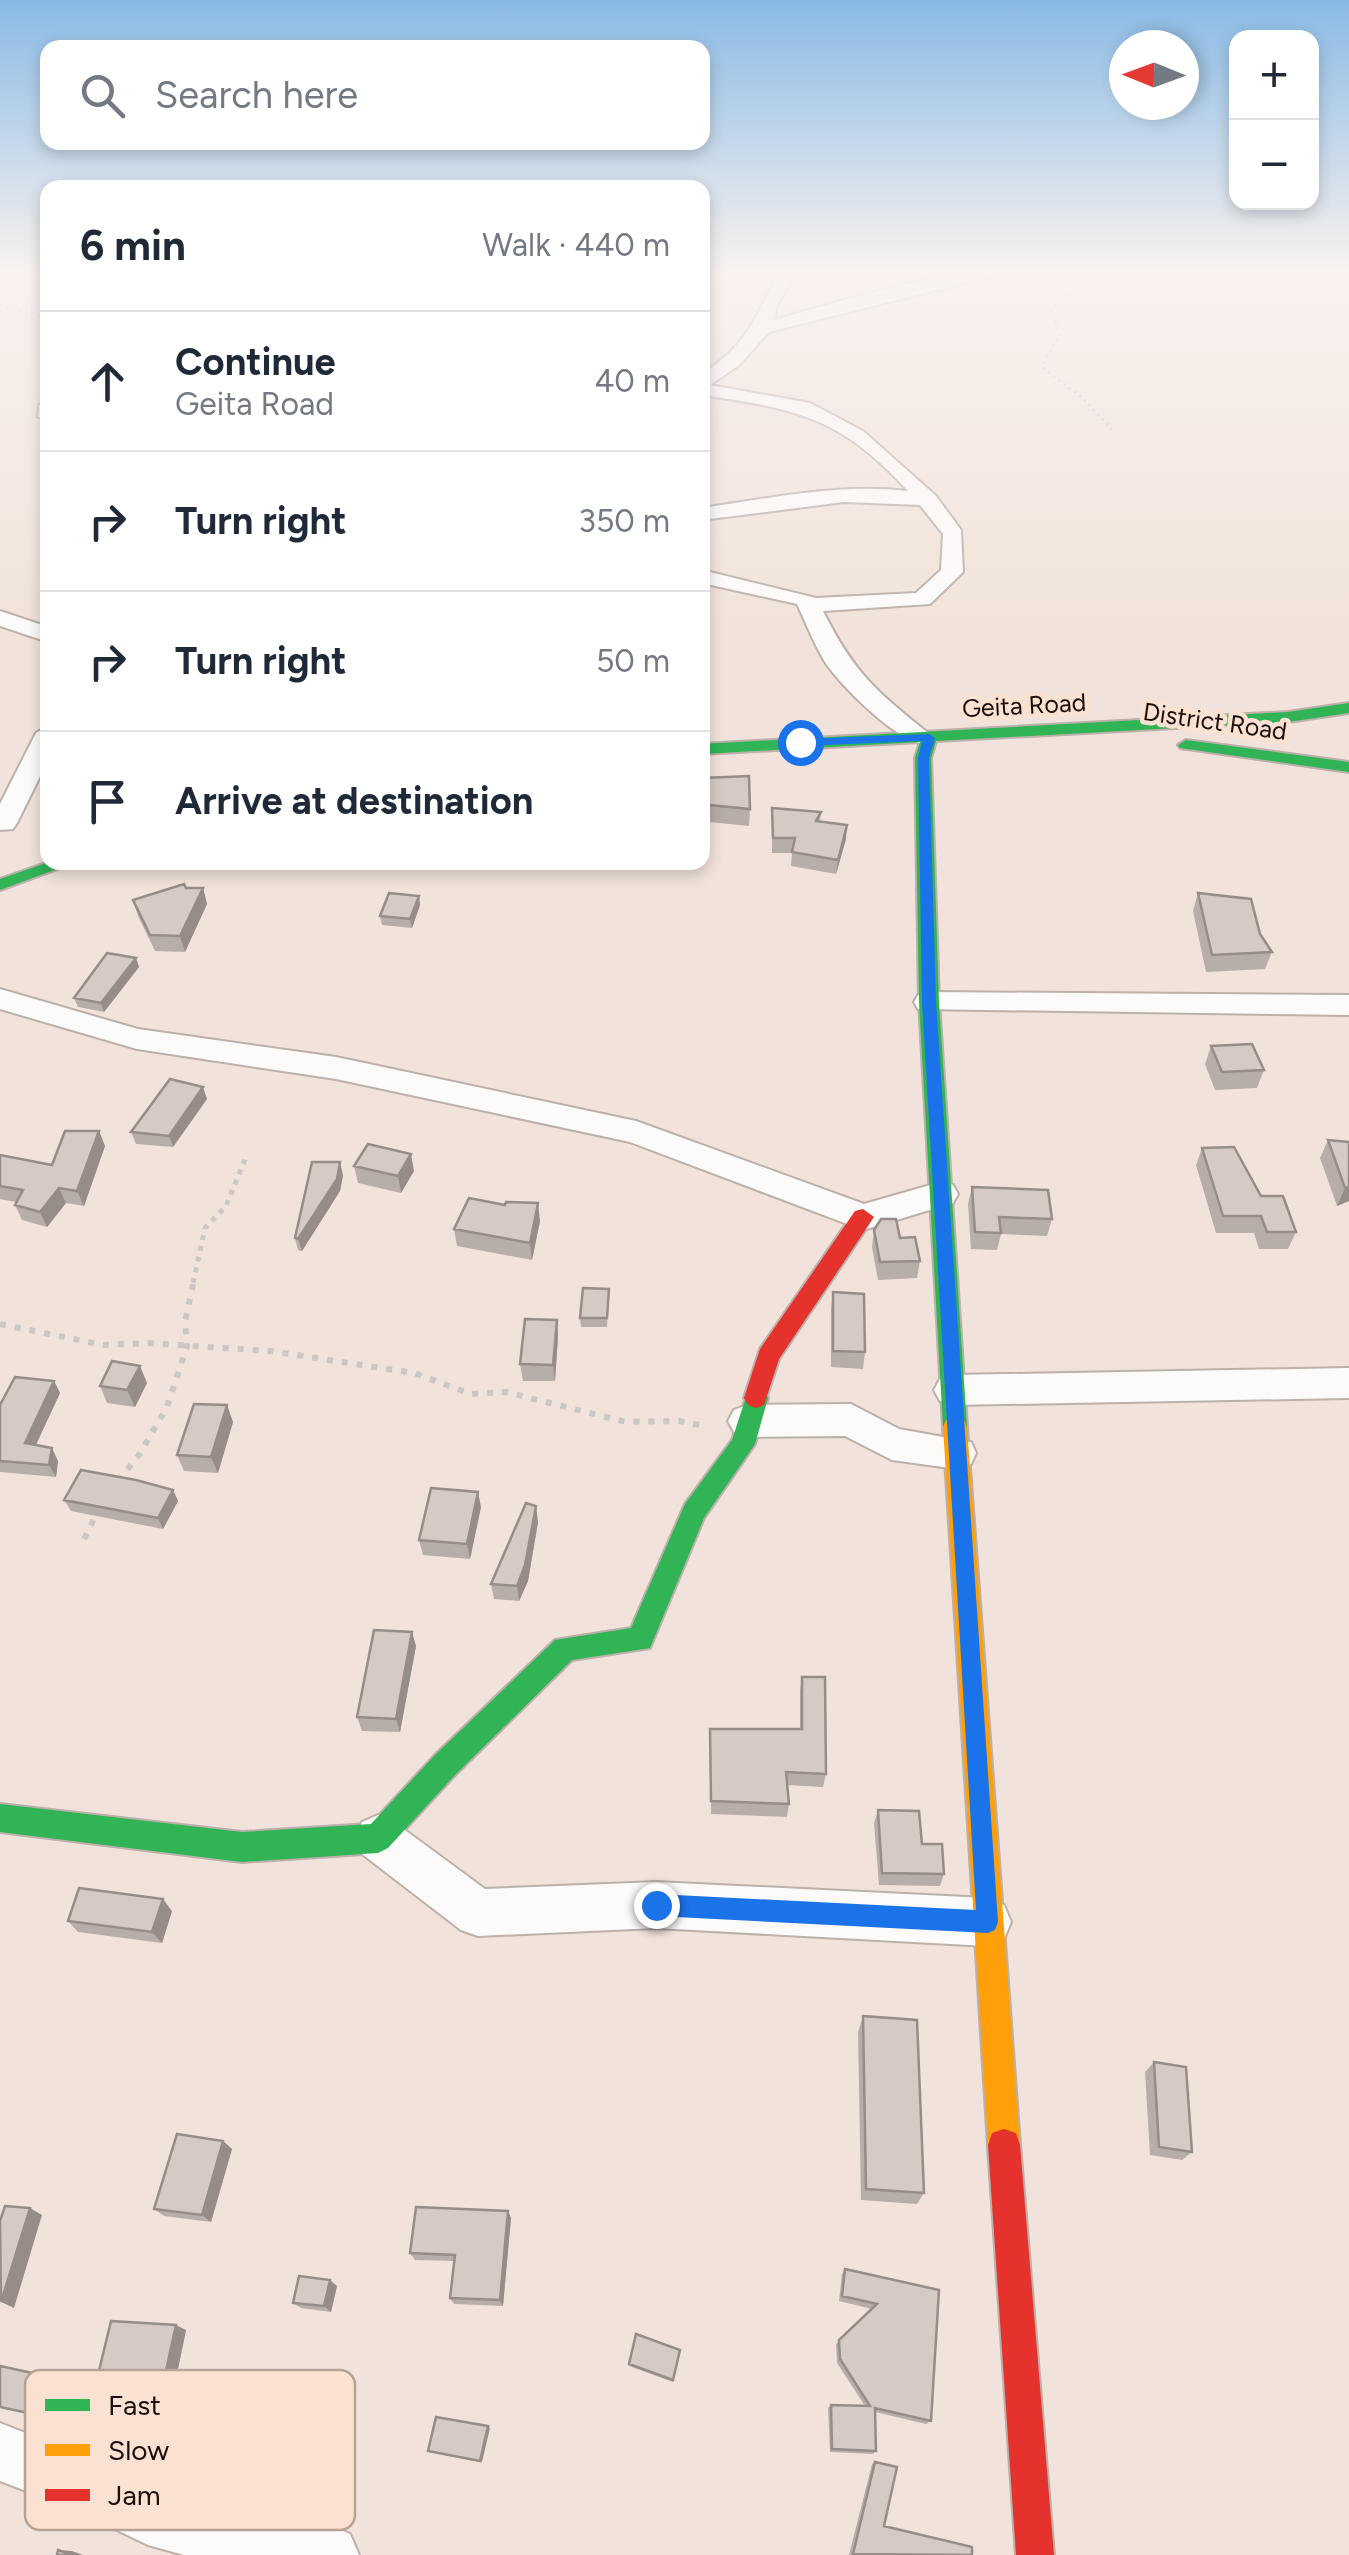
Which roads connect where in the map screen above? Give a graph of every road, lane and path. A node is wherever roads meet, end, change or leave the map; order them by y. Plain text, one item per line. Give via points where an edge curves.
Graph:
1 (724, 390) edge
2 (1072, 390) edge
3 (1112, 430) dead end
4 (930, 500) junction
5 (710, 513) edge
6 (710, 578) edge
7 (809, 605) junction
8 (0, 618) edge
9 (40, 632) edge
10 (1349, 708) edge
11 (1073, 729) junction
12 (924, 738) junction
13 (710, 748) edge
14 (40, 749) edge
15 (1349, 767) edge
16 (40, 804) edge
17 (2, 824) edge
18 (44, 870) edge
19 (0, 885) edge
20 (0, 998) edge
21 (929, 1002) junction
22 (1349, 1005) edge
23 (246, 1156) dead end
24 (941, 1194) junction
25 (863, 1217) junction
26 (0, 1324) edge
27 (188, 1346) junction
28 (1349, 1383) edge
29 (953, 1390) junction
30 (747, 1421) junction
31 (956, 1453) junction
32 (106, 1494) edge
33 (99, 1509) edge
34 (84, 1539) dead end
35 (0, 1818) edge
36 (378, 1838) junction
37 (988, 1922) junction
38 (0, 2452) edge
39 (25, 2461) edge
40 (200, 2530) edge
41 (329, 2555) edge
42 (1035, 2555) edge

1 - 4 street via 814,412 894,466
2 - 3 path
4 - 5 street via 860,494
4 - 7 street via 954,534 952,572 922,598
6 - 7 street via 806,598
7 - 12 street via 836,661 867,695
8 - 9 street
10 - 11 street, Geita Road
11 - 12 street, Geita Road
11 - 15 street, District Road
12 - 13 street, Geita Road
12 - 21 street
14 - 17 street
16 - 17 street
18 - 19 street
20 - 25 street via 138,1039 336,1068 636,1132
21 - 22 street
21 - 24 street
23 - 27 path via 226,1206 204,1228 185,1322
24 - 25 street
24 - 29 street
25 - 30 street via 768,1356
26 - 27 path via 104,1346
27 - 30 path via 414,1373 471,1394 506,1392 626,1422 713,1427
27 - 32 path via 167,1408 140,1455
28 - 29 street
29 - 31 street
30 - 31 street via 851,1420 892,1444
30 - 36 street via 743,1444 694,1512 640,1639 566,1650
31 - 37 street
33 - 34 path
35 - 36 street via 242,1847
36 - 37 street via 478,1913 656,1905
37 - 42 street
38 - 39 street
40 - 41 street

